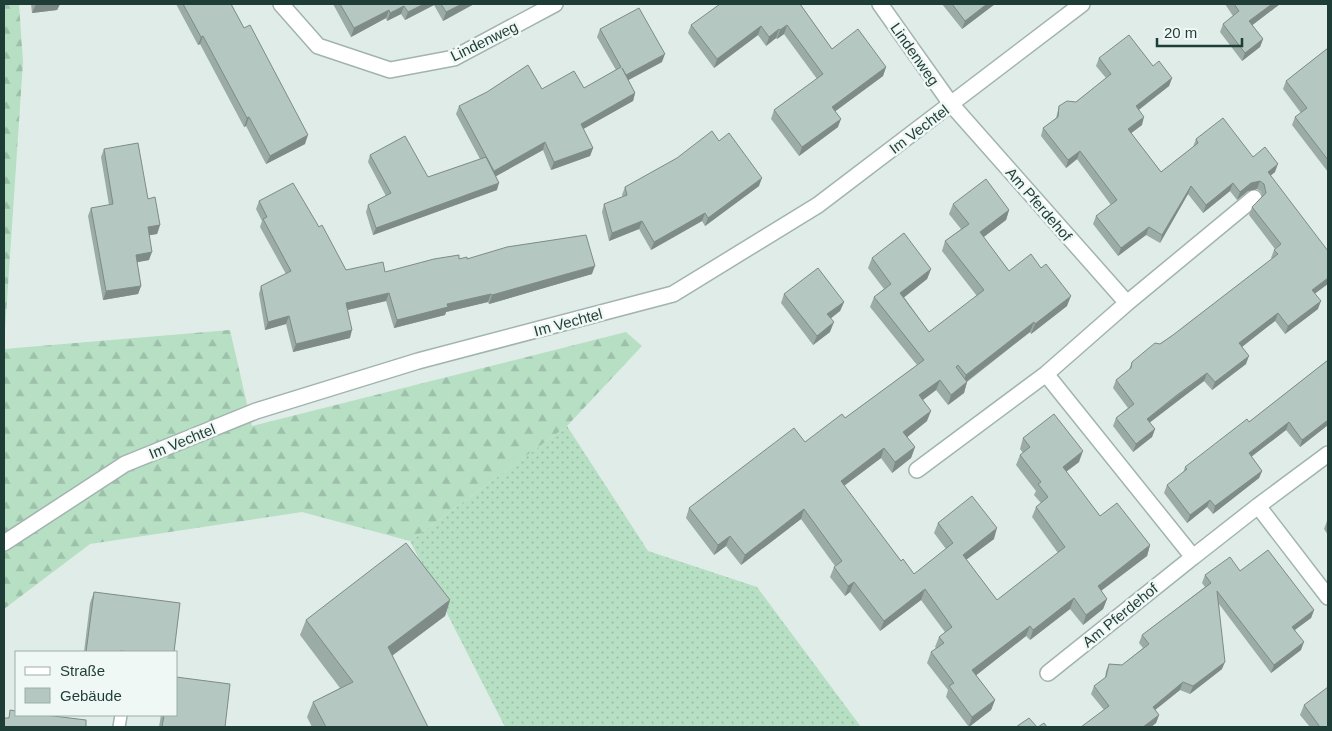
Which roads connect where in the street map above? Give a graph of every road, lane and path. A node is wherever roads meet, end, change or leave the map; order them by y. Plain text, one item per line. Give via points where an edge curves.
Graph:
1 (281, 4) edge
2 (555, 4) edge
3 (880, 4) edge
4 (1082, 4) edge
5 (951, 104) junction
6 (1254, 198) dead end
7 (1127, 303) junction
8 (1046, 374) junction
9 (1328, 454) edge
10 (917, 470) dead end
11 (1258, 506) junction
12 (4, 543) edge
13 (1193, 557) junction
14 (1328, 597) edge
15 (1048, 673) dead end

1 - 2 street, Lindenweg via 318,46 390,70 454,58
3 - 5 street, Lindenweg
4 - 5 street, Im Vechtel
5 - 7 street, Am Pferdehof
5 - 12 street, Im Vechtel via 818,205 673,294 418,361 256,411 125,464
6 - 7 street
7 - 8 street
8 - 10 street
8 - 13 street
9 - 11 street, Am Pferdehof
11 - 13 street, Am Pferdehof
11 - 14 street
13 - 15 street, Am Pferdehof

